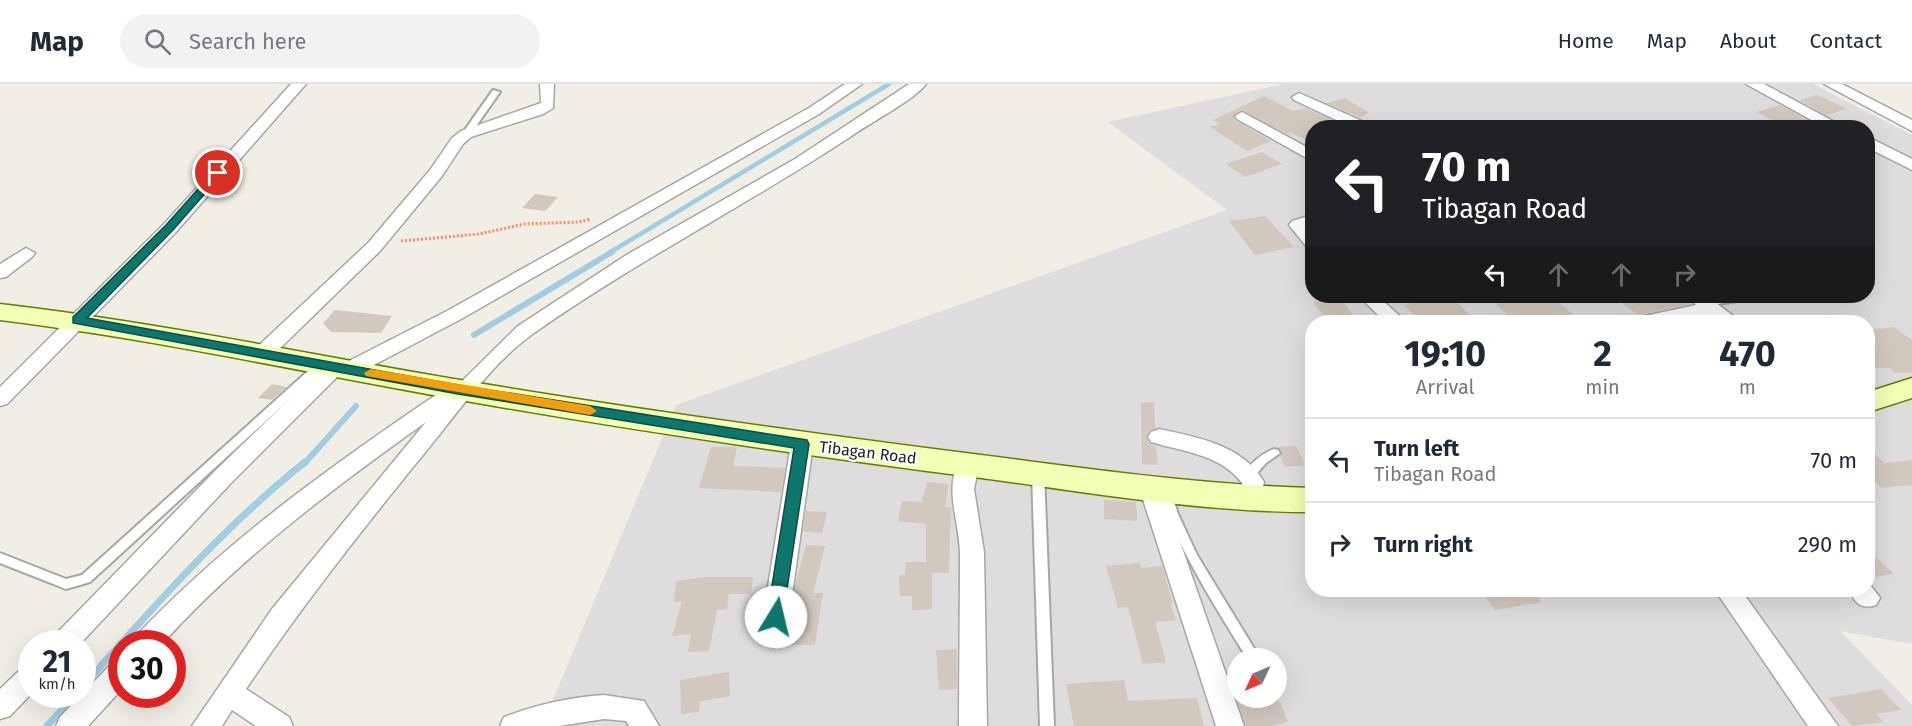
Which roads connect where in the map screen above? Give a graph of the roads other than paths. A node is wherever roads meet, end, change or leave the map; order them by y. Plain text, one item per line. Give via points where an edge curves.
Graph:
1 (299, 84) edge
2 (547, 84) edge
3 (855, 84) edge
4 (919, 84) edge
5 (1753, 84) edge
6 (1831, 84) edge
7 (496, 92) dead end
8 (1299, 97) dead end
9 (1242, 116) dead end
10 (1349, 120) edge
11 (1823, 120) edge
12 (1912, 126) edge
13 (466, 134) junction
14 (1875, 146) edge
15 (1305, 153) edge
16 (1912, 165) edge
17 (1305, 222) edge
18 (1305, 234) edge
19 (26, 253) dead end
20 (0, 273) edge
21 (1376, 303) edge
22 (1701, 303) edge
23 (1705, 303) edge
24 (0, 312) edge
25 (1388, 315) edge
26 (1664, 315) edge
27 (1722, 315) edge
28 (77, 320) junction
29 (262, 354) junction
30 (336, 367) junction
31 (1912, 388) edge
32 (461, 390) junction
33 (0, 399) edge
34 (1875, 400) edge
35 (1159, 437) dead end
36 (802, 444) junction
37 (1274, 453) dead end
38 (968, 465) junction
39 (1038, 473) junction
40 (1250, 486) junction
41 (1157, 488) junction
42 (1305, 498) edge
43 (0, 558) edge
44 (1732, 597) edge
45 (776, 617) dead end
46 (76, 630) edge
47 (159, 630) edge
48 (1248, 648) edge
49 (108, 685) edge
50 (18, 689) edge
51 (229, 693) junction
52 (0, 707) edge
53 (70, 726) edge
54 (206, 726) edge
55 (279, 726) edge
56 (514, 726) edge
57 (645, 726) edge
58 (973, 726) edge
59 (1047, 726) edge
60 (1230, 726) edge
61 (1824, 726) edge

1 - 28 street via 170,228
2 - 13 street via 548,105
3 - 30 street via 464,309
4 - 32 street via 801,162 634,258 525,330
5 - 11 street
6 - 12 street
7 - 13 lane
8 - 10 street
9 - 15 street via 1275,139
13 - 29 street via 374,248
14 - 16 street
17 - 18 street via 1298,226
19 - 20 street
21 - 25 street
22 - 26 street
23 - 27 street
24 - 28 main road, Tibagan Road
28 - 29 main road, Tibagan Road
28 - 33 street
29 - 30 main road, Tibagan Road
30 - 32 main road, Tibagan Road
30 - 43 lane via 86,579 66,584
30 - 46 street
31 - 34 main road
32 - 36 main road, Tibagan Road
32 - 47 street via 356,461 264,532 210,578
32 - 51 street via 280,616
35 - 40 street via 1211,450
36 - 38 main road, Tibagan Road
36 - 45 street
37 - 40 lane via 1262,460
38 - 39 main road, Tibagan Road
38 - 58 street via 963,489 972,552
39 - 41 main road, Tibagan Road
39 - 59 lane
40 - 41 main road, Tibagan Road
40 - 42 main road, Tibagan Road
41 - 48 lane via 1189,552
41 - 60 street
44 - 61 street
49 - 53 street
50 - 52 street
51 - 54 street
51 - 55 street
56 - 57 street via 565,712 612,705 634,710

